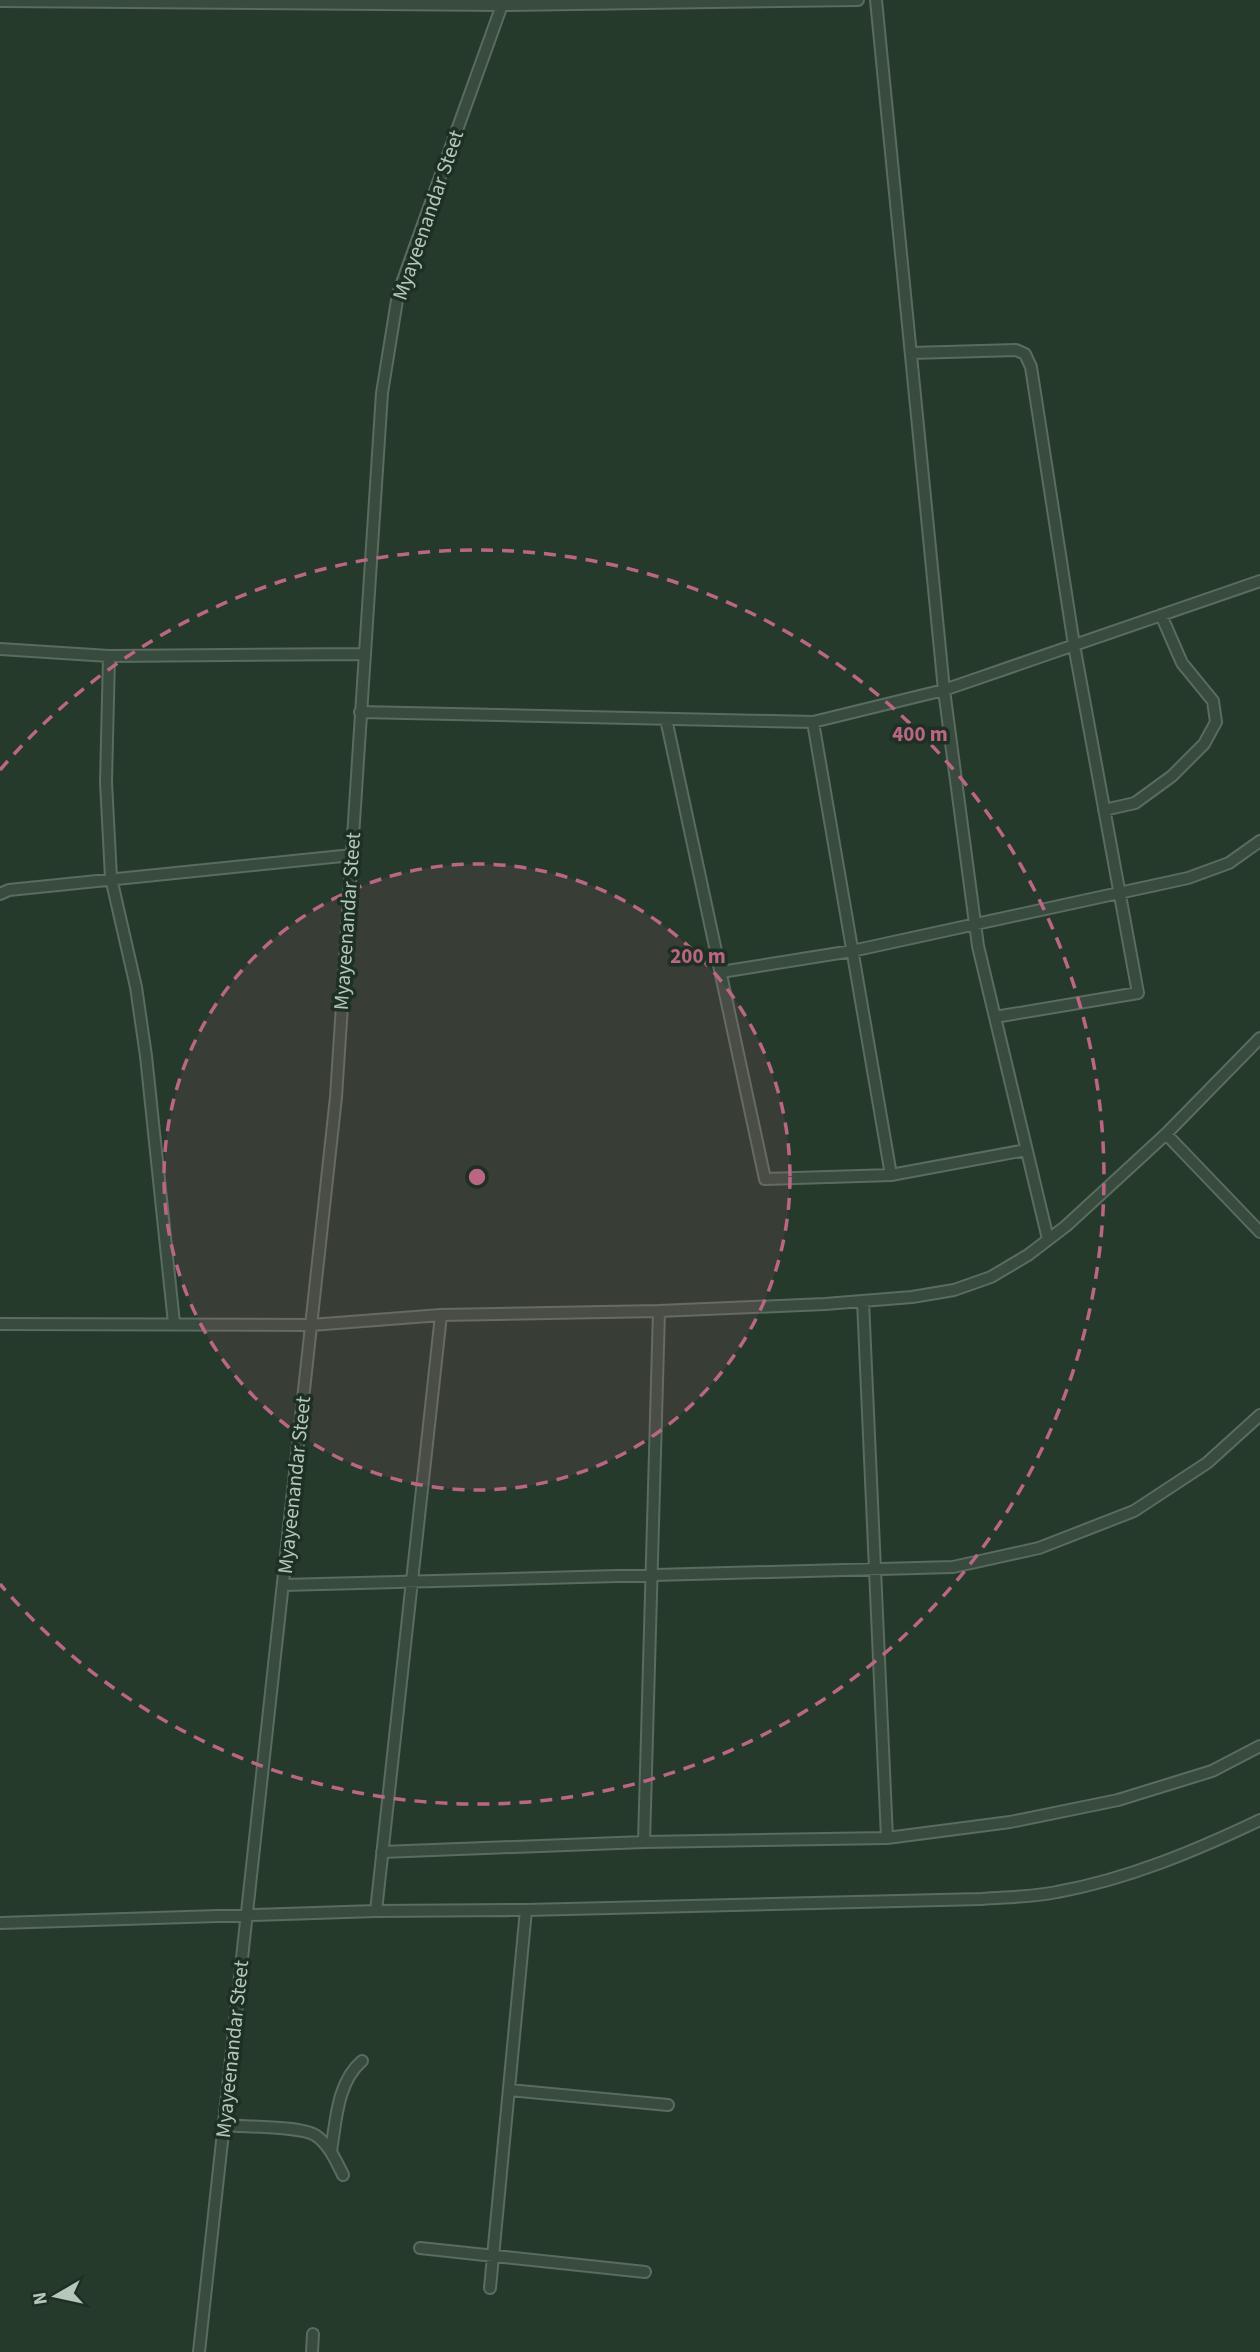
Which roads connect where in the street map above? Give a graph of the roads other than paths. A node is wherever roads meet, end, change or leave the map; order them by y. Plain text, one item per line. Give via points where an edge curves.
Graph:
1 (858, 0) edge
2 (876, 0) edge
3 (0, 1) edge
4 (743, 1) edge
5 (535, 2) edge
6 (502, 5) junction
7 (911, 353) junction
8 (1260, 581) edge
9 (1161, 615) junction
10 (1074, 645) junction
11 (0, 649) edge
12 (363, 654) junction
13 (109, 656) junction
14 (944, 690) junction
15 (360, 712) junction
16 (666, 719) junction
17 (813, 722) junction
18 (1104, 810) junction
19 (1260, 841) edge
20 (352, 855) junction
21 (111, 878) junction
22 (1120, 893) junction
23 (0, 894) edge
24 (975, 923) junction
25 (852, 951) junction
26 (721, 972) junction
27 (995, 1017) junction
28 (1260, 1038) edge
29 (1167, 1134) junction
30 (1026, 1150) junction
31 (891, 1175) junction
32 (1260, 1232) edge
33 (1048, 1239) junction
34 (863, 1301) junction
35 (659, 1311) junction
36 (441, 1315) junction
37 (174, 1323) junction
38 (0, 1324) edge
39 (311, 1325) junction
40 (1260, 1415) edge
41 (875, 1571) junction
42 (652, 1575) junction
43 (410, 1582) junction
44 (283, 1585) junction
45 (1260, 1746) edge
46 (1260, 1820) edge
47 (887, 1838) junction
48 (644, 1842) junction
49 (382, 1852) junction
50 (526, 1910) junction
51 (376, 1911) junction
52 (246, 1916) junction
53 (0, 1923) edge
54 (362, 2061) dead end
55 (509, 2090) junction
56 (667, 2105) dead end
57 (223, 2125) junction
58 (331, 2151) junction
59 (343, 2175) dead end
60 (420, 2248) dead end
61 (493, 2256) junction
62 (645, 2272) dead end
63 (490, 2288) dead end
64 (313, 2334) dead end
65 (199, 2352) edge
66 (312, 2352) edge

1 - 4 street
2 - 7 street
3 - 6 street
4 - 5 street
5 - 6 street
6 - 12 street, Myayeenandar Steet via 398,294 382,393
7 - 10 street via 1016,350 1025,355 1035,383
7 - 14 street
8 - 9 street
9 - 10 street
9 - 18 street via 1182,663 1213,701 1216,722 1204,744 1172,776 1135,803
10 - 14 street
10 - 18 street
11 - 13 street
12 - 13 street
12 - 15 street, Myayeenandar Steet
13 - 21 street via 106,782
14 - 17 street
14 - 24 street
15 - 16 street
15 - 20 street, Myayeenandar Steet
16 - 17 street
16 - 26 street
17 - 25 street
18 - 22 street
19 - 22 street via 1229,863
20 - 21 street
20 - 39 street, Myayeenandar Steet via 336,1097
21 - 23 street
21 - 37 street via 142,1028
22 - 24 street
22 - 27 street via 1138,993
24 - 25 street
24 - 27 street
25 - 26 street
25 - 31 street
26 - 31 street via 765,1179
27 - 30 street
28 - 29 street
29 - 32 street
29 - 33 street
30 - 31 street
30 - 33 street
33 - 34 street via 991,1277 954,1290
34 - 35 street
34 - 41 street
35 - 36 street
35 - 42 street
36 - 39 street
36 - 43 street
37 - 38 street
37 - 39 street
39 - 44 street, Myayeenandar Steet
40 - 41 street via 1207,1463 1134,1511 1039,1548 953,1567
41 - 42 street
41 - 47 street
42 - 43 street
42 - 48 street
43 - 44 street
43 - 49 street
44 - 52 street, Myayeenandar Steet
45 - 47 street via 1212,1771 1118,1800 1010,1822
46 - 50 street via 1144,1870 1056,1893 982,1899
47 - 48 street
48 - 49 street
49 - 51 street
50 - 51 street
50 - 55 street
51 - 52 street
52 - 53 street
52 - 57 street, Myayeenandar Steet
54 - 58 street via 344,2085
55 - 56 street
55 - 61 street
57 - 58 street via 314,2134
57 - 65 street, Myayeenandar Steet
58 - 59 street
60 - 61 street
61 - 62 street
61 - 63 street
64 - 66 street

